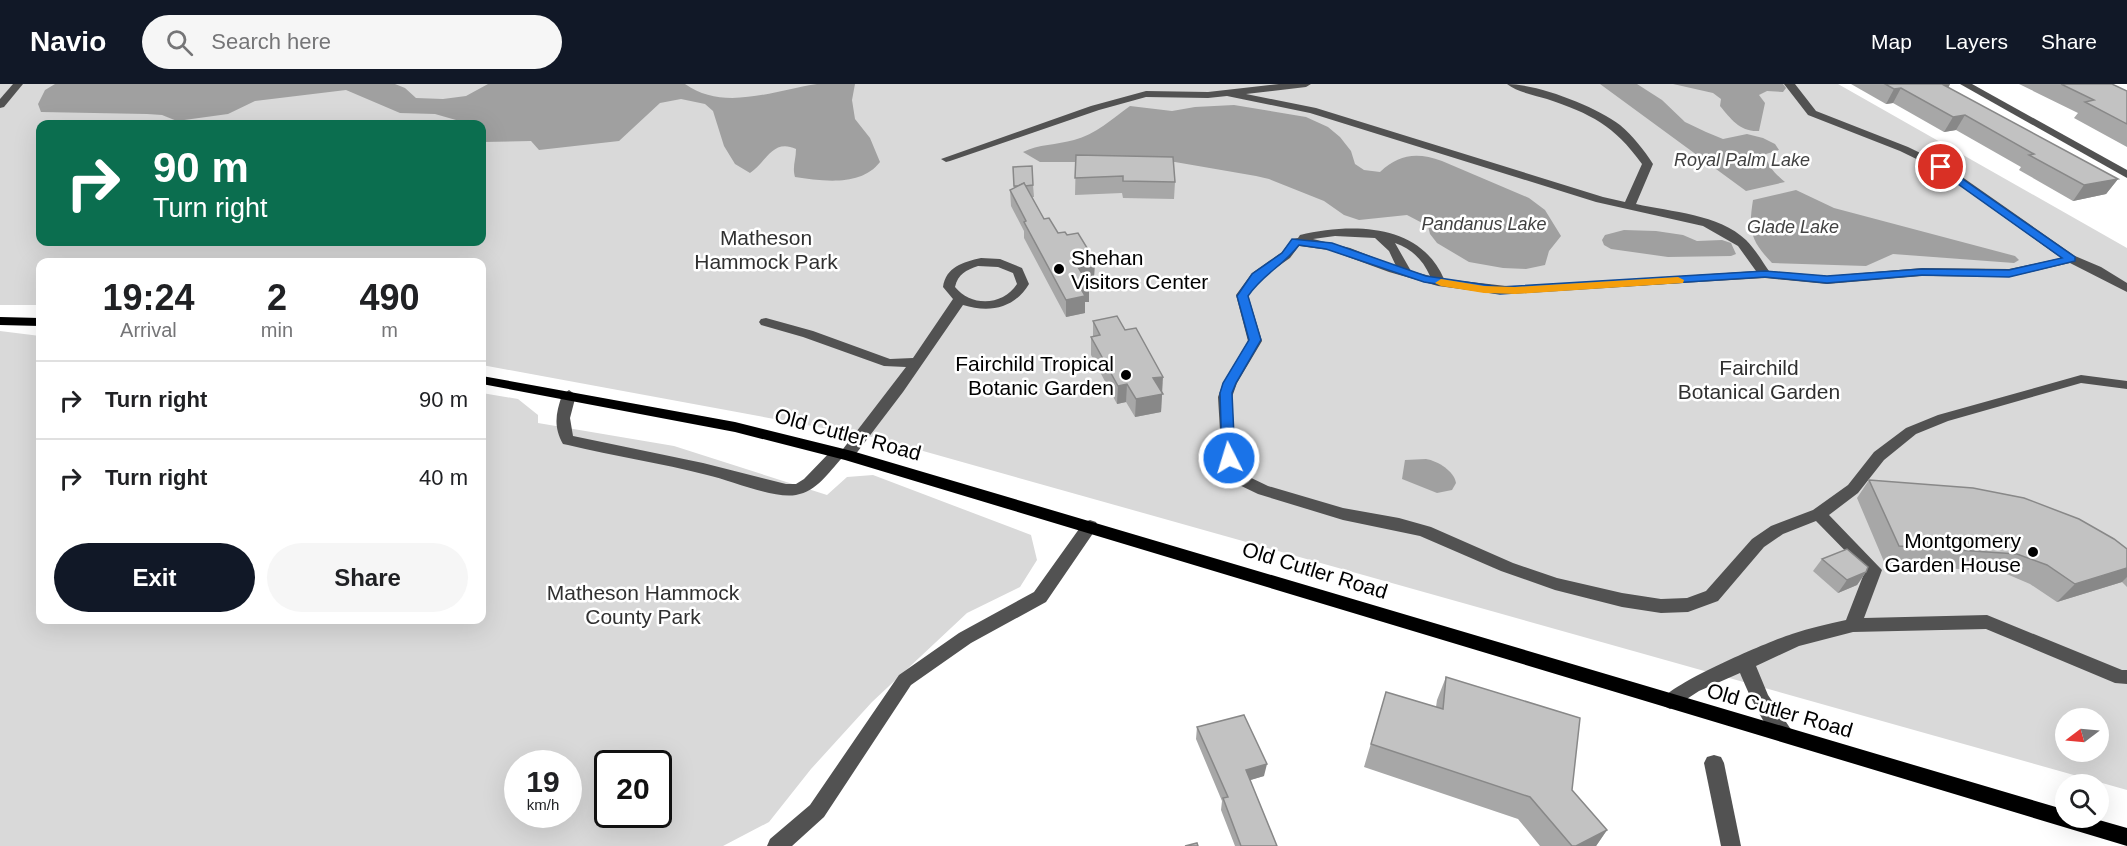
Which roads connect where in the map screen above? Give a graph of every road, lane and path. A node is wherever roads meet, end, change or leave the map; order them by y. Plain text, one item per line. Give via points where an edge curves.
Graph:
1 (9, 84) edge
2 (18, 84) edge
3 (1512, 84) edge
4 (1789, 84) edge
5 (1965, 84) edge
6 (0, 85) edge
7 (1304, 85) edge
8 (1147, 89) edge
9 (1228, 93) junction
10 (0, 105) edge
11 (1312, 110) junction
12 (946, 159) dead end
13 (2127, 175) edge
14 (1629, 206) junction
15 (1378, 234) junction
16 (1296, 242) junction
17 (2071, 259) junction
18 (1406, 273) junction
19 (1765, 274) junction
20 (1439, 282) junction
21 (2127, 288) edge
22 (960, 299) junction
23 (0, 321) edge
24 (36, 322) edge
25 (766, 322) dead end
26 (914, 362) junction
27 (486, 381) edge
28 (2127, 386) edge
29 (569, 395) junction
30 (842, 454) junction
31 (1819, 514) junction
32 (1090, 526) junction
33 (1853, 625) junction
34 (1746, 663) junction
35 (2125, 681) edge
36 (1670, 701) junction
37 (1785, 734) junction
38 (1714, 763) dead end
39 (2127, 837) edge
40 (777, 846) edge
41 (1731, 846) edge

1 - 6 street
2 - 10 street
3 - 14 street via 1609,121 1634,145 1648,164
4 - 17 street via 1812,113 1941,167
5 - 13 street
7 - 9 street
7 - 11 street via 1302,97
8 - 9 street
8 - 12 street
9 - 11 street
11 - 14 street
14 - 19 street via 1698,220 1721,229 1742,243
15 - 16 street via 1325,234
15 - 18 street via 1394,249
15 - 20 street via 1402,240 1415,249 1428,260
16 - 18 street via 1328,246
16 - 31 street via 1286,255 1256,276 1242,299 1255,340 1230,383 1225,412 1229,464 1232,473 1243,481 1343,514 1425,531 1555,584 1661,606 1688,605 1707,599 1767,536
17 - 19 street via 2009,273 1922,272 1827,279
17 - 21 street
18 - 20 street
19 - 20 street via 1515,291
22 - 22 street via 983,305 1000,303 1018,293 1023,279 1007,265 970,264 960,268 950,280 949,287
22 - 26 street
23 - 24 main road
25 - 26 street via 889,363
26 - 30 street via 897,389
27 - 29 main road, Old Cutler Road
28 - 31 street via 2080,379 1931,422 1890,446 1854,489
29 - 30 main road, Old Cutler Road via 735,427
29 - 30 street via 562,417 562,430 568,440 768,486 796,490 810,483
30 - 32 main road, Old Cutler Road
31 - 33 street via 1874,570
32 - 36 main road, Old Cutler Road
32 - 40 street via 1040,597 965,638 905,680 817,811
33 - 34 street via 1795,640
33 - 35 street via 1987,622
34 - 36 street
34 - 37 street via 1755,691
36 - 37 main road, Old Cutler Road
37 - 39 main road, Old Cutler Road
38 - 41 street

